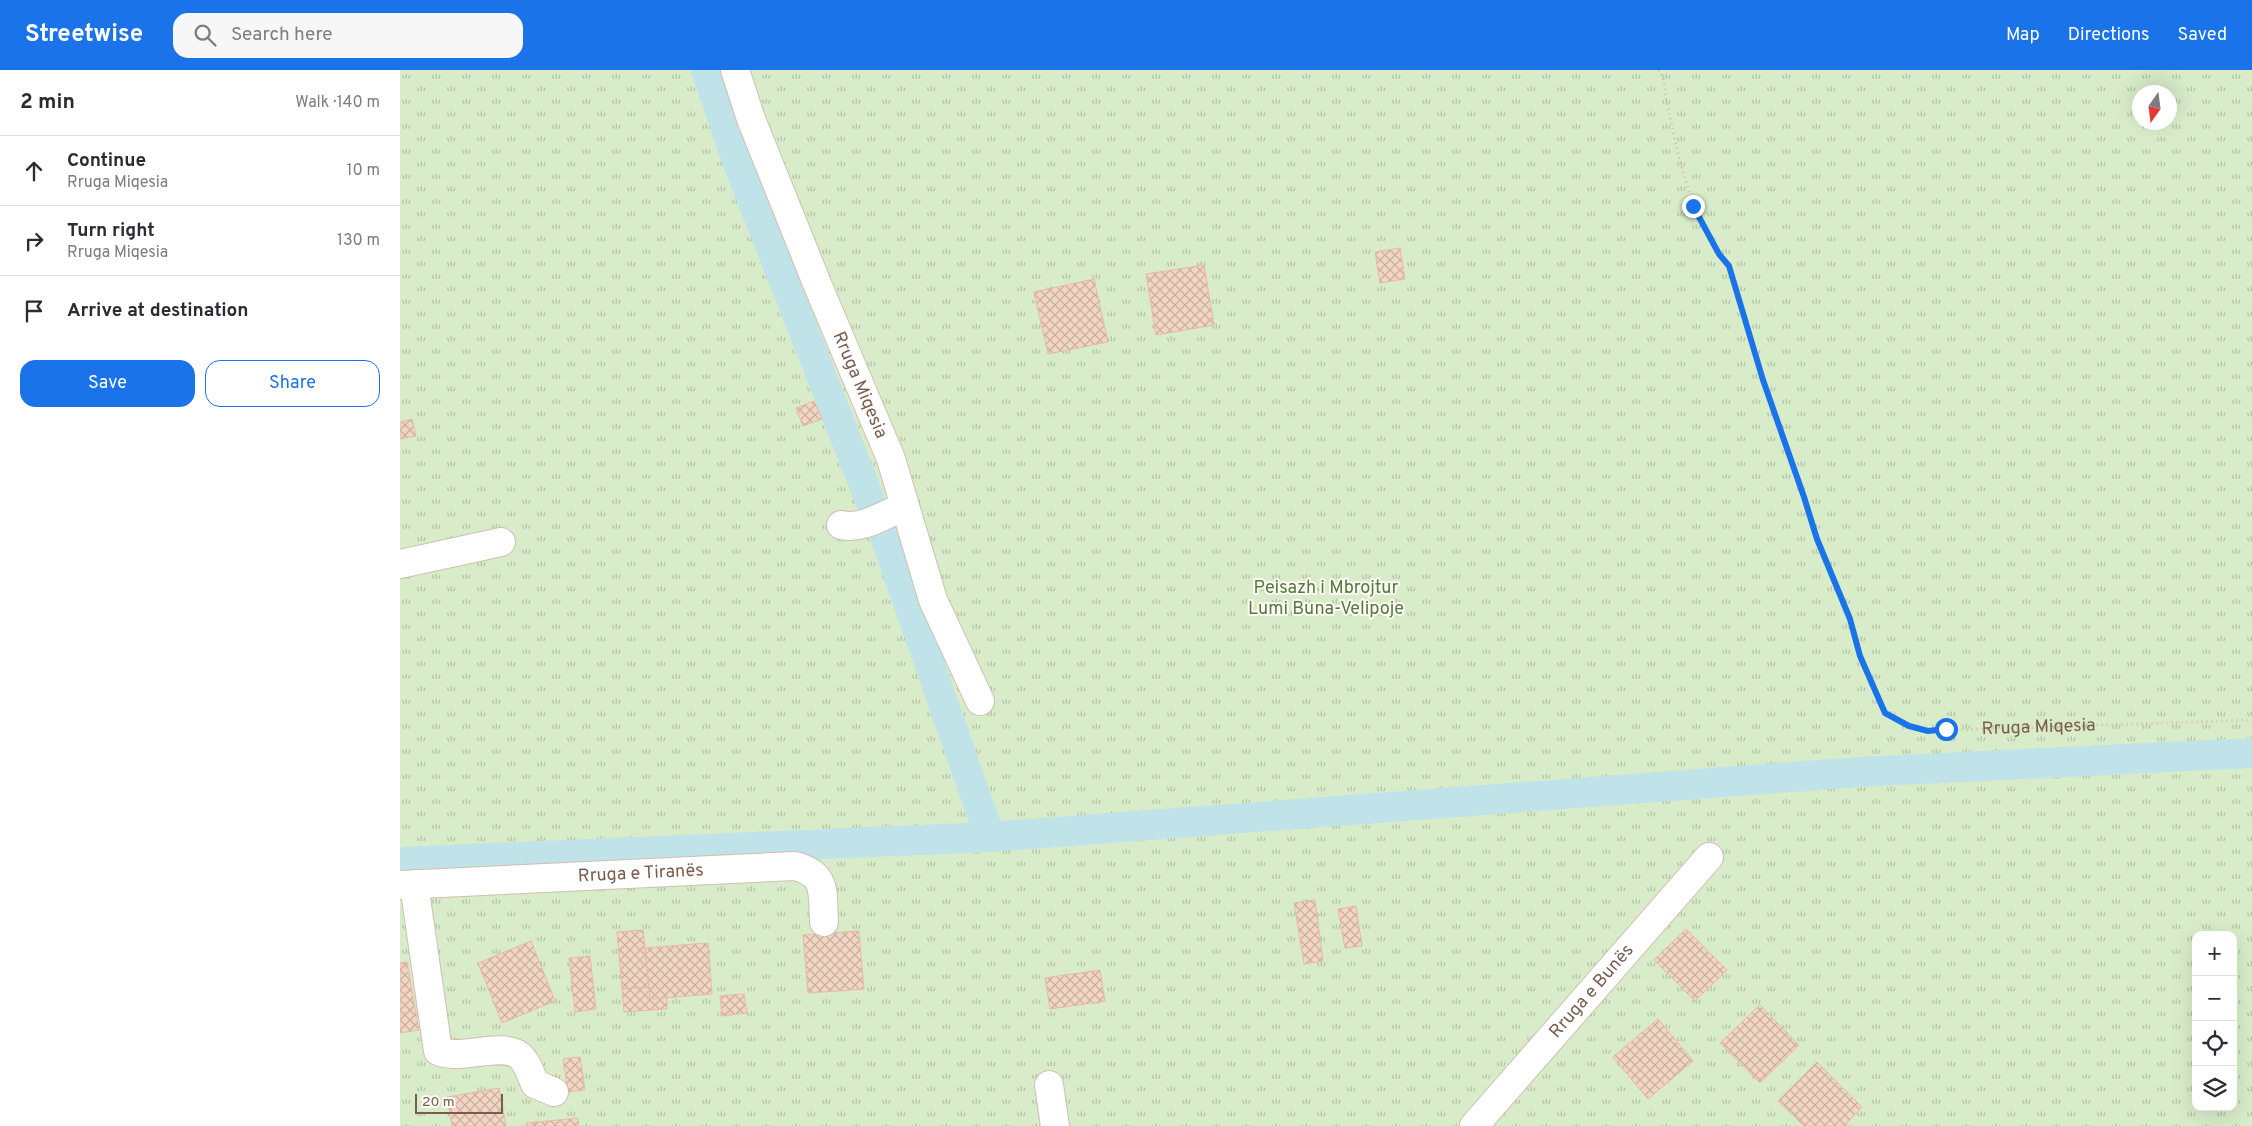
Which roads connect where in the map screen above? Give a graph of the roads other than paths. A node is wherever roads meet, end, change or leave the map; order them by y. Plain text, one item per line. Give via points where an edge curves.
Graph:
1 (735, 70) edge
2 (501, 542) dead end
3 (400, 564) edge
4 (980, 701) dead end
5 (1709, 857) dead end
6 (407, 885) edge
7 (824, 922) dead end
8 (1049, 1085) dead end
9 (554, 1092) dead end
10 (1055, 1126) edge
11 (1474, 1126) edge

1 - 4 street, Rruga Miqesia via 751,119 891,459 873,518 933,600
2 - 3 street
5 - 11 street, Rruga e Bunës
6 - 7 street, Rruga e Tiranës via 794,866 816,875 822,888
6 - 9 street, Rruga e Tiranës via 438,1051 458,1055 507,1050 519,1055 535,1084
8 - 10 street

